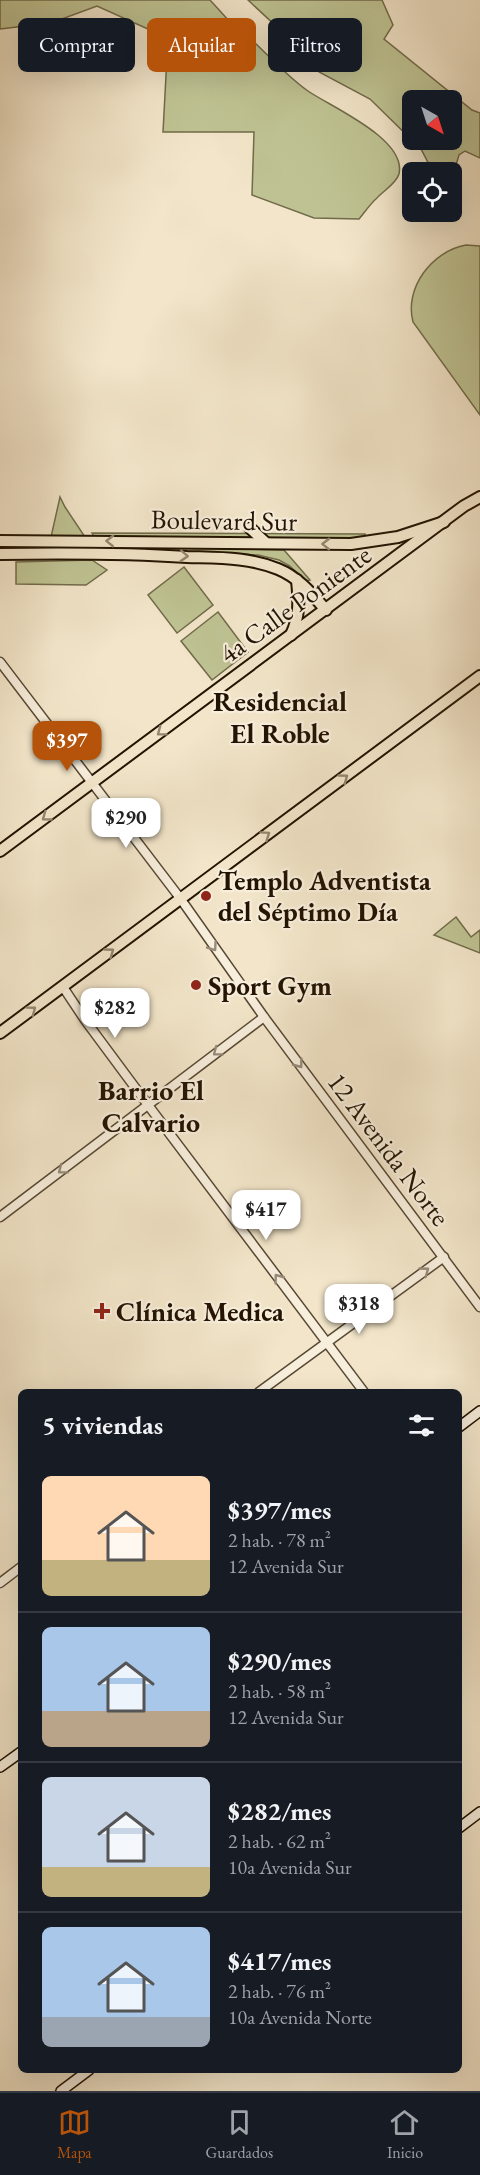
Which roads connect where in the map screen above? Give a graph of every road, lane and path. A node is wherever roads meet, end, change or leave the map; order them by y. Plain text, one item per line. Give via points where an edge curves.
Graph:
1 (480, 497) edge
2 (444, 522) junction
3 (250, 528) dead end
4 (0, 541) edge
5 (266, 543) junction
6 (0, 554) edge
7 (297, 580) junction
8 (326, 610) junction
9 (291, 635) junction
10 (0, 662) edge
11 (480, 676) edge
12 (93, 783) junction
13 (0, 851) edge
14 (180, 898) junction
15 (63, 987) junction
16 (264, 1017) junction
17 (0, 1033) edge
18 (148, 1105) junction
19 (0, 1217) edge
20 (444, 1257) junction
21 (480, 1307) edge
22 (326, 1342) junction
23 (263, 1389) edge
24 (362, 1389) edge
25 (480, 1412) edge
26 (462, 1425) edge
27 (18, 1569) edge
28 (0, 1583) edge
29 (18, 1754) edge
30 (0, 1767) edge
31 (480, 1812) edge
32 (462, 1826) edge
33 (85, 2073) edge
34 (61, 2091) edge

1 - 2 main road, 4a Calle Poniente
2 -> 5 main road, Boulevard Sur via 371,542
2 - 8 main road, 4a Calle Poniente
3 - 5 main road
5 -> 4 main road, Boulevard Sur
6 -> 7 main road, Boulevard Sur via 134,554 240,560 278,569
7 - 8 main road, Boulevard Sur
7 - 9 main road via 299,609
8 - 9 main road, 4a Calle Poniente
9 -> 12 main road, 4a Calle Poniente
10 - 12 street, 12 Avenida Norte
14 -> 11 main road
12 -> 13 main road, 4a Calle Poniente
12 - 14 street, 12 Avenida Norte
15 -> 14 main road
14 -> 16 street, 12 Avenida Norte
17 -> 15 main road
15 - 18 street
16 -> 18 street
16 -> 20 street, 12 Avenida Norte
18 -> 19 street
22 -> 18 street
20 - 21 street, 12 Avenida Norte
22 -> 20 street
22 - 23 street
22 - 24 street
25 - 26 main road
27 - 28 street
29 - 30 main road
31 - 32 main road
33 - 34 main road

